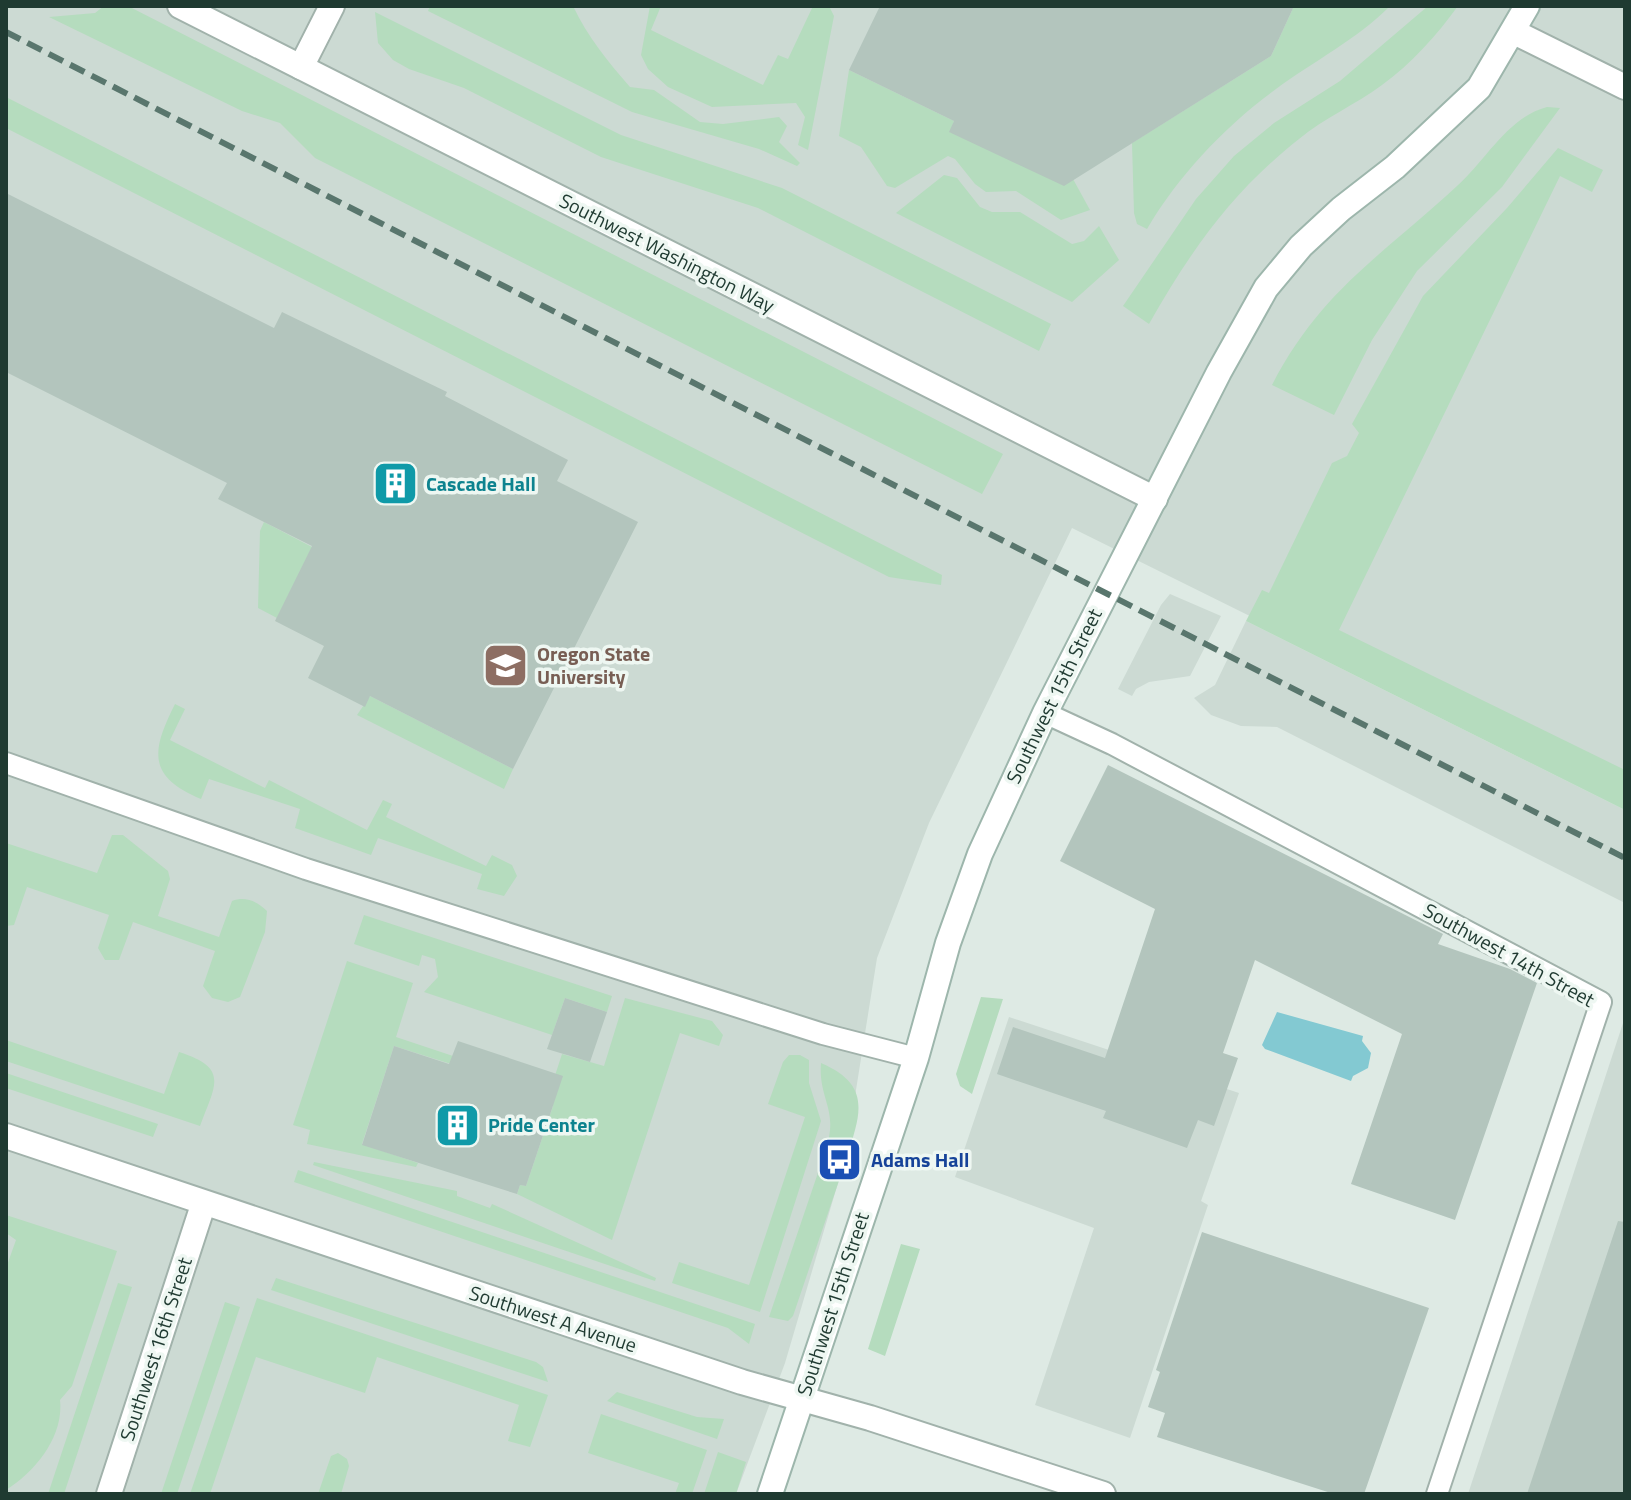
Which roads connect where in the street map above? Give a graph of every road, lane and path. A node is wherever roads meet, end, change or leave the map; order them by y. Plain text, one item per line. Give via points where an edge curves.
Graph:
1 (180, 6) edge
2 (332, 6) edge
3 (1527, 6) edge
4 (1514, 32) junction
5 (301, 67) junction
6 (1625, 87) edge
7 (1155, 499) junction
8 (1045, 713) junction
9 (6, 763) edge
10 (916, 1058) junction
11 (6, 1136) edge
12 (203, 1205) junction
13 (801, 1400) junction
14 (109, 1494) edge
15 (770, 1494) edge
16 (1103, 1494) edge
17 (1437, 1494) edge

1 - 5 street, Southwest Washington Way
2 - 5 street
3 - 4 street, Southwest 15th Street
4 - 6 street
4 - 7 street, Southwest 15th Street via 1479,88 1449,119 1341,209 1266,288
5 - 7 street, Southwest Washington Way
7 - 8 street, Southwest 15th Street
8 - 10 street, Southwest 15th Street via 980,854
8 - 17 lane, Southwest 14th Street via 1601,1002
9 - 10 lane via 333,877 823,1034
10 - 13 street, Southwest 15th Street
11 - 12 street, Southwest A Avenue
12 - 13 street, Southwest A Avenue
12 - 14 street, Southwest 16th Street
13 - 15 street, Southwest 15th Street
13 - 16 street, Southwest A Avenue

